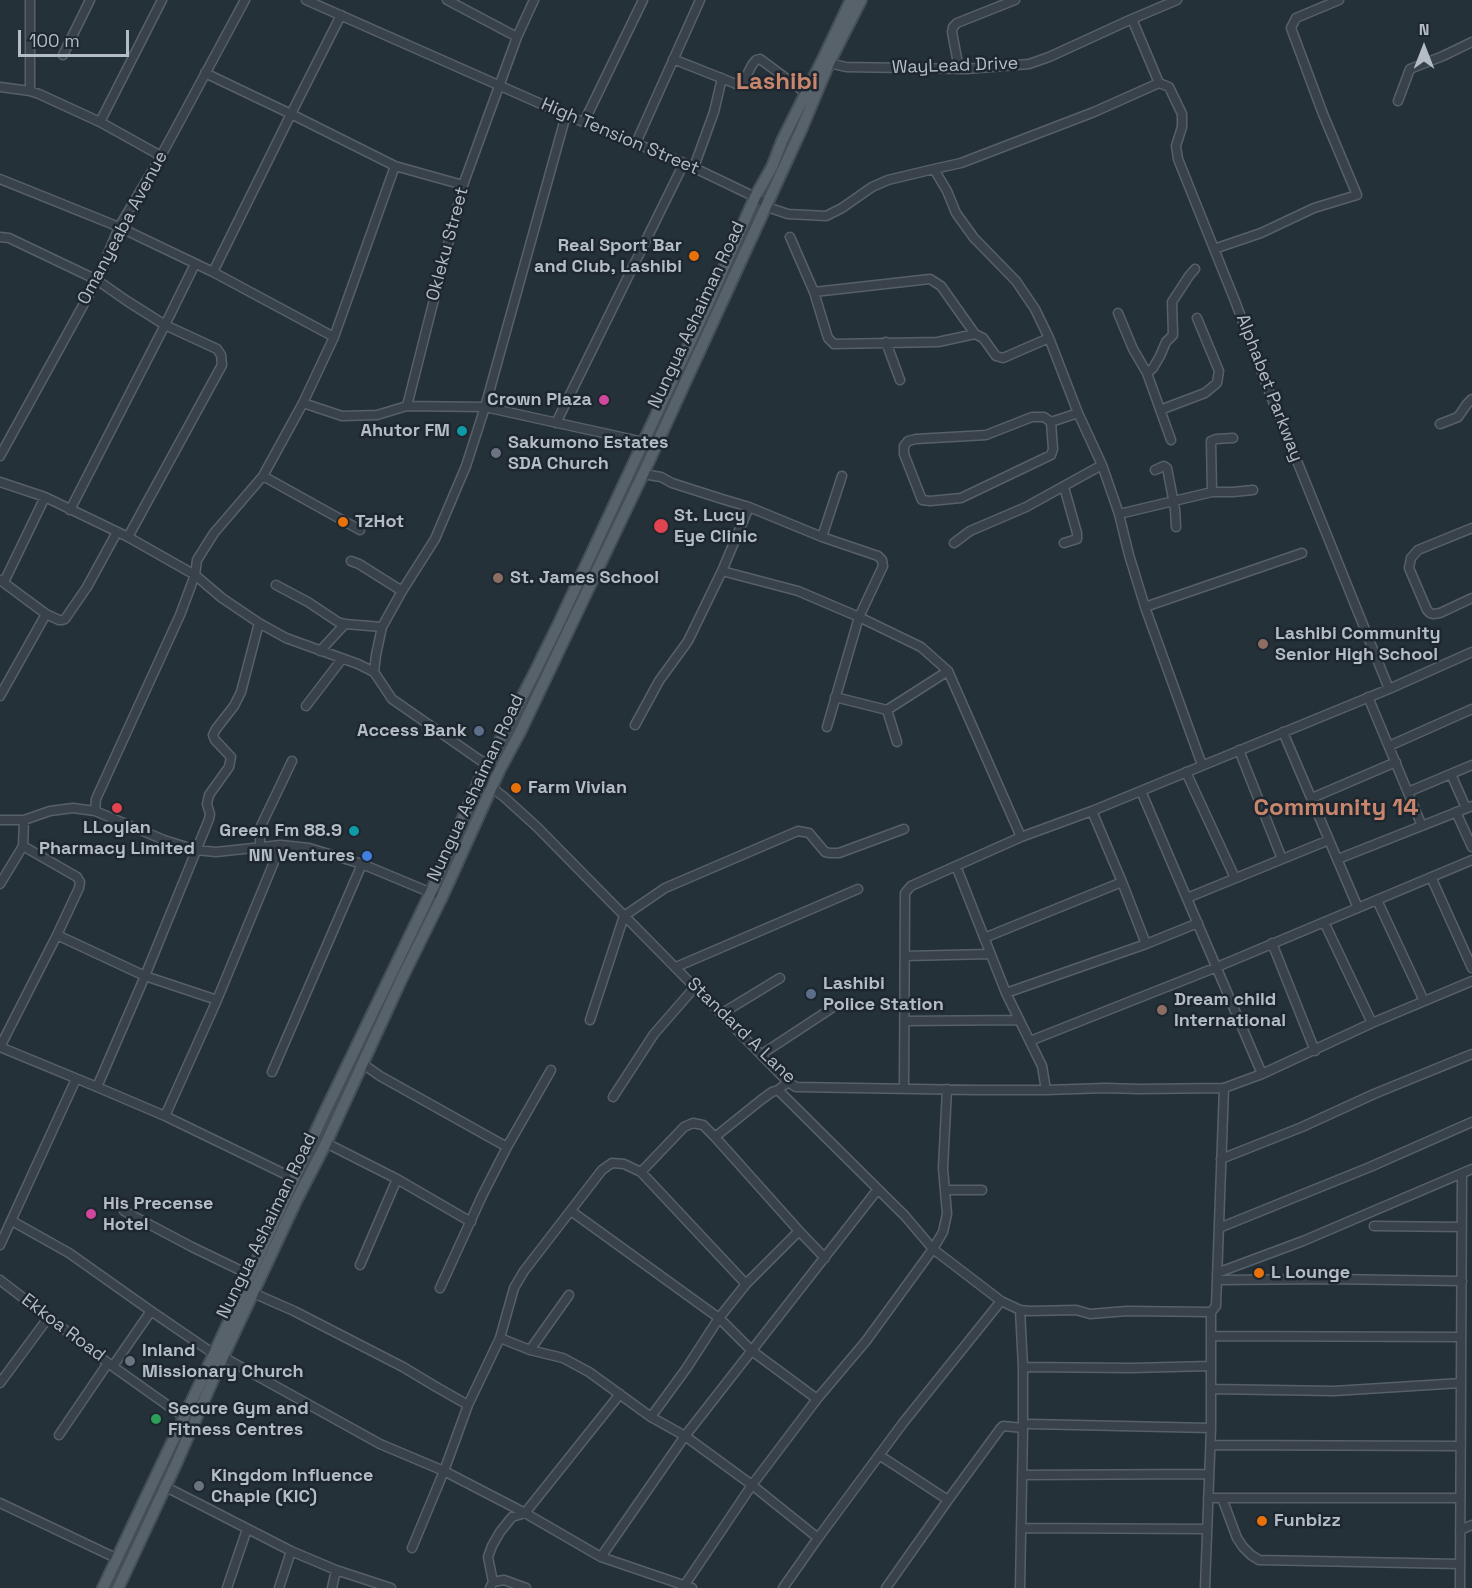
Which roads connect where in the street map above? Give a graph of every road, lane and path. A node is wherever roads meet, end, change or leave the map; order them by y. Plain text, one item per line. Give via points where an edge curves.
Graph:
1 (30, 0) edge
2 (90, 0) edge
3 (162, 0) edge
4 (245, 0) edge
5 (306, 0) edge
6 (449, 0) edge
7 (534, 0) edge
8 (643, 0) edge
9 (700, 0) edge
10 (851, 0) edge
11 (861, 0) edge
12 (1015, 0) edge
13 (1177, 0) edge
14 (1339, 0) edge
15 (341, 15) junction
16 (1132, 19) junction
17 (517, 37) junction
18 (1472, 42) edge
19 (63, 56) dead end
20 (673, 59) junction
21 (829, 63) junction
22 (959, 69) junction
23 (205, 73) junction
24 (722, 78) junction
25 (1159, 83) junction
26 (499, 85) junction
27 (0, 87) edge
28 (30, 91) junction
29 (806, 93) junction
30 (1398, 100) dead end
31 (291, 114) junction
32 (566, 115) junction
33 (100, 122) junction
34 (584, 122) junction
35 (636, 143) junction
36 (161, 156) junction
37 (684, 163) junction
38 (395, 166) junction
39 (694, 167) junction
40 (934, 169) junction
41 (0, 178) edge
42 (463, 184) junction
43 (755, 197) junction
44 (766, 204) junction
45 (119, 227) junction
46 (0, 237) edge
47 (790, 237) dead end
48 (1214, 249) junction
49 (195, 264) junction
50 (1195, 269) dead end
51 (213, 272) junction
52 (97, 280) junction
53 (814, 292) junction
54 (1118, 313) dead end
55 (1197, 318) dead end
56 (165, 326) junction
57 (975, 334) junction
58 (334, 337) junction
59 (1049, 338) junction
60 (886, 342) junction
61 (1147, 373) junction
62 (900, 380) dead end
63 (1472, 399) edge
64 (303, 403) junction
65 (407, 406) junction
66 (484, 407) junction
67 (1160, 410) junction
68 (1078, 413) junction
69 (556, 423) junction
70 (1051, 423) junction
71 (1440, 424) dead end
72 (1233, 438) dead end
73 (1171, 440) dead end
74 (644, 442) junction
75 (0, 456) edge
76 (1102, 465) junction
77 (1155, 470) dead end
78 (643, 474) junction
79 (263, 476) junction
80 (842, 476) dead end
81 (0, 482) edge
82 (1064, 487) junction
83 (1253, 490) dead end
84 (1212, 492) junction
85 (45, 497) junction
86 (1173, 501) junction
87 (750, 507) junction
88 (70, 510) junction
89 (1119, 514) junction
90 (1176, 527) dead end
91 (1472, 528) edge
92 (360, 530) dead end
93 (117, 531) junction
94 (129, 537) junction
95 (822, 537) junction
96 (954, 543) dead end
97 (1064, 543) dead end
98 (1302, 552) dead end
99 (351, 561) dead end
100 (722, 571) junction
101 (195, 575) junction
102 (2, 581) edge
103 (276, 585) dead end
104 (402, 591) junction
105 (1472, 599) edge
106 (1145, 607) junction
107 (46, 614) junction
108 (859, 617) junction
109 (259, 623) junction
110 (345, 624) junction
111 (382, 627) junction
112 (320, 651) junction
113 (1472, 652) edge
114 (342, 659) junction
115 (948, 671) junction
116 (374, 672) junction
117 (1389, 689) junction
118 (0, 696) edge
119 (835, 697) junction
120 (1368, 697) junction
121 (306, 706) dead end
122 (887, 710) junction
123 (1472, 710) edge
124 (635, 725) dead end
125 (826, 727) dead end
126 (1283, 732) junction
127 (897, 742) dead end
128 (1389, 746) junction
129 (1239, 750) junction
130 (292, 761) dead end
131 (1396, 762) junction
132 (488, 765) junction
133 (1202, 765) junction
134 (1472, 765) edge
135 (499, 771) junction
136 (1186, 772) junction
137 (1451, 774) junction
138 (479, 781) junction
139 (491, 787) junction
140 (1141, 791) junction
141 (1408, 792) junction
142 (1312, 798) junction
143 (1469, 807) edge
144 (95, 811) junction
145 (1092, 811) junction
146 (1456, 812) junction
147 (0, 820) edge
148 (24, 820) junction
149 (1422, 826) junction
150 (904, 829) dead end
151 (1021, 837) junction
152 (1329, 840) junction
153 (281, 845) junction
154 (23, 846) junction
155 (260, 846) junction
156 (1472, 847) edge
157 (196, 850) junction
158 (1282, 859) junction
159 (1338, 859) junction
160 (1472, 860) edge
161 (362, 864) junction
162 (956, 866) junction
163 (1431, 877) junction
164 (1235, 878) junction
165 (1122, 882) junction
166 (0, 884) edge
167 (858, 889) dead end
168 (431, 892) junction
169 (442, 897) junction
170 (1187, 898) junction
171 (1377, 900) junction
172 (1358, 908) junction
173 (624, 916) junction
174 (1324, 922) junction
175 (1198, 923) junction
176 (57, 935) junction
177 (984, 938) junction
178 (1146, 944) junction
179 (1272, 944) junction
180 (990, 954) junction
181 (905, 956) junction
182 (676, 967) junction
183 (1217, 967) junction
184 (1472, 968) edge
185 (145, 976) junction
186 (780, 978) dead end
187 (1472, 981) edge
188 (695, 987) junction
189 (1006, 993) junction
190 (218, 1000) junction
191 (1424, 1001) junction
192 (832, 1008) dead end
193 (721, 1014) junction
194 (590, 1020) dead end
195 (1019, 1020) junction
196 (905, 1021) junction
197 (1372, 1023) junction
198 (1030, 1041) junction
199 (0, 1047) edge
200 (1315, 1050) junction
201 (1472, 1053) edge
202 (762, 1054) junction
203 (363, 1064) junction
204 (551, 1070) dead end
205 (272, 1072) dead end
206 (1263, 1074) junction
207 (76, 1079) junction
208 (788, 1083) junction
209 (97, 1087) junction
210 (1224, 1088) junction
211 (904, 1089) junction
212 (947, 1089) junction
213 (778, 1090) junction
214 (1046, 1090) junction
215 (613, 1097) dead end
216 (165, 1116) junction
217 (1472, 1122) edge
218 (715, 1137) junction
219 (326, 1143) junction
220 (507, 1148) junction
221 (1221, 1159) junction
222 (1472, 1170) edge
223 (642, 1172) junction
224 (1462, 1174) junction
225 (295, 1179) junction
226 (397, 1179) junction
227 (878, 1189) junction
228 (945, 1190) junction
229 (982, 1190) dead end
230 (124, 1210) dead end
231 (571, 1211) junction
232 (12, 1221) junction
233 (471, 1222) junction
234 (1374, 1226) dead end
235 (1462, 1227) junction
236 (1219, 1228) junction
237 (799, 1231) junction
238 (0, 1245) edge
239 (933, 1249) junction
240 (825, 1258) junction
241 (360, 1265) dead end
242 (250, 1275) junction
243 (1217, 1276) junction
244 (0, 1280) edge
245 (1472, 1282) edge
246 (746, 1284) junction
247 (1462, 1284) junction
248 (440, 1288) dead end
249 (253, 1293) junction
250 (568, 1294) dead end
251 (1001, 1301) junction
252 (1020, 1310) junction
253 (151, 1311) junction
254 (1211, 1312) junction
255 (48, 1318) junction
256 (719, 1318) junction
257 (1212, 1336) junction
258 (1461, 1337) junction
259 (500, 1338) junction
260 (530, 1350) junction
261 (752, 1351) junction
262 (219, 1355) junction
263 (111, 1364) junction
264 (1210, 1366) junction
265 (1023, 1367) junction
266 (0, 1383) edge
267 (1461, 1383) junction
268 (1211, 1389) junction
269 (620, 1394) junction
270 (817, 1399) junction
271 (1472, 1402) edge
272 (468, 1405) junction
273 (1461, 1406) junction
274 (651, 1416) junction
275 (184, 1417) junction
276 (1027, 1426) junction
277 (1211, 1428) junction
278 (59, 1435) dead end
279 (685, 1436) junction
280 (1210, 1445) junction
281 (1461, 1446) junction
282 (879, 1455) junction
283 (444, 1472) junction
284 (1023, 1474) junction
285 (1209, 1474) junction
286 (752, 1485) junction
287 (166, 1487) junction
288 (1208, 1498) junction
289 (1222, 1498) junction
290 (1460, 1498) junction
291 (948, 1500) junction
292 (0, 1503) edge
293 (525, 1514) junction
294 (1472, 1525) edge
295 (1021, 1528) junction
296 (248, 1529) junction
297 (1207, 1529) junction
298 (1460, 1530) junction
299 (818, 1538) junction
300 (412, 1548) dead end
301 (291, 1551) junction
302 (601, 1557) junction
303 (118, 1558) junction
304 (1460, 1564) junction
305 (336, 1570) junction
306 (491, 1585) edge
307 (688, 1587) edge
308 (103, 1588) edge
309 (118, 1588) edge
310 (227, 1588) edge
311 (279, 1588) edge
312 (332, 1588) edge
313 (391, 1588) edge
314 (526, 1588) edge
315 (783, 1588) edge
316 (886, 1588) edge
317 (1020, 1588) edge
318 (1205, 1588) edge
319 (1460, 1588) edge

1 - 28 street
2 - 19 street
3 - 33 street
4 - 23 street, Omanyeaba Avenue
5 - 15 street, High Tension Street
6 - 17 street
7 - 17 street, Okleku Street
8 - 34 street
9 - 20 street
10 - 29 main road, Nungua Ashaiman Road
11 - 21 main road, Nungua Ashaiman Road
12 - 22 street via 953,27
13 - 16 street, WayLead Drive
14 - 48 street via 1296,18 1291,28 1357,195 1314,208 1261,233
15 - 26 street, High Tension Street
15 - 31 street
16 - 22 street, WayLead Drive via 1029,63
16 - 25 street
17 - 26 street, Okleku Street
18 - 30 street via 1410,69
20 - 24 street
20 - 35 street
21 - 22 street, WayLead Drive via 846,67
21 - 44 main road, Nungua Ashaiman Road
23 - 31 street
23 - 36 street, Omanyeaba Avenue
24 - 29 street via 740,84 760,59
24 - 39 street
25 - 40 street, High Tension Street via 961,163
25 - 48 street, Alphabet Parkway via 1169,87 1182,114 1176,146 1178,159
26 - 32 street, High Tension Street
26 - 42 street, Okleku Street
27 - 28 street
28 - 33 street
29 - 43 main road, Nungua Ashaiman Road
31 - 38 street
31 - 51 street
32 - 34 street, High Tension Street
32 - 66 street
33 - 36 street
34 - 35 street, High Tension Street
35 - 37 street, High Tension Street
36 - 45 street, Omanyeaba Avenue
37 - 39 street, High Tension Street
37 - 69 street
38 - 42 street
38 - 58 street
39 - 43 street, High Tension Street
40 - 44 street, High Tension Street via 888,180 826,216 788,214
40 - 59 street via 956,213 974,238 1016,281
41 - 45 street
42 - 65 street, Okleku Street
43 - 44 street, High Tension Street
43 - 74 main road, Nungua Ashaiman Road
44 - 78 main road, Nungua Ashaiman Road
45 - 49 street
45 - 52 street, Omanyeaba Avenue
46 - 52 street
47 - 53 street
48 - 117 street, Alphabet Parkway
49 - 51 street
49 - 56 street
50 - 61 street via 1172,302 1173,335
51 - 58 street
52 - 56 street
52 - 75 street, Omanyeaba Avenue
53 - 57 street via 930,279 941,286
53 - 60 street via 828,338 834,344
54 - 61 street
55 - 67 street via 1219,371 1217,383 1205,393
56 - 88 street
56 - 94 street via 217,349 222,365
57 - 59 street via 996,356 1003,358
57 - 60 street via 938,342
58 - 64 street
59 - 68 street
60 - 62 street
61 - 67 street
63 - 71 street via 1458,417
64 - 65 street via 342,416 377,415
64 - 79 street
65 - 66 street
66 - 69 street
66 - 104 street via 466,466 435,539
67 - 73 street
68 - 70 street
68 - 76 street
69 - 74 street
70 - 70 street via 1051,455 961,498 922,500 904,454 908,441 986,435 1032,417 1044,417
72 - 84 street via 1211,441
74 - 132 main road, Nungua Ashaiman Road
76 - 82 street
76 - 89 street
77 - 86 street via 1167,468
78 - 87 street
78 - 135 main road, Nungua Ashaiman Road
79 - 92 street
79 - 101 street via 214,533 197,560
80 - 95 street
81 - 85 street
82 - 96 street via 970,531
82 - 97 street via 1077,534 1077,539
83 - 84 street
84 - 86 street
85 - 88 street
85 - 102 street
86 - 89 street
86 - 90 street
87 - 95 street
87 - 100 street
88 - 93 street
89 - 106 street
91 - 105 street via 1418,550 1409,568 1430,613
93 - 94 street
93 - 107 street via 87,587 64,619
94 - 101 street
95 - 108 street via 882,560 883,566
98 - 106 street
99 - 104 street
100 - 108 street via 798,591
100 - 124 street via 688,641 659,681
101 - 109 street
101 - 144 street via 96,799
102 - 107 street
103 - 110 street
104 - 111 street
106 - 133 street
107 - 118 street
108 - 115 street via 921,647
108 - 119 street
109 - 112 street
109 - 157 street via 241,692 213,735 231,760 209,795 209,819
110 - 111 street
110 - 112 street
111 - 116 street
112 - 114 street
113 - 117 street
114 - 116 street
114 - 121 street
115 - 122 street
115 - 151 street
116 - 132 street via 392,699
117 - 120 street
119 - 122 street
119 - 125 street
120 - 126 street
120 - 128 street
122 - 127 street
123 - 128 street
126 - 129 street
126 - 142 street
128 - 131 street
129 - 133 street
129 - 158 street
130 - 155 street via 261,828
131 - 141 street
131 - 142 street
132 - 135 street
132 - 138 main road, Nungua Ashaiman Road
133 - 136 street
134 - 137 street
135 - 139 main road, Nungua Ashaiman Road
136 - 140 street
136 - 164 street
137 - 141 street
137 - 143 street
138 - 139 street, Standard A Lane
138 - 168 main road, Nungua Ashaiman Road
139 - 169 main road, Nungua Ashaiman Road
139 - 173 street, Standard A Lane via 537,827
140 - 145 street
140 - 170 street
141 - 149 street
142 - 152 street
143 - 146 street
144 - 148 street via 73,808
144 - 157 street
145 - 151 street
145 - 165 street
146 - 149 street
146 - 156 street
147 - 148 street
148 - 154 street
149 - 159 street
150 - 173 street via 839,853 825,852 810,833 798,831 665,888
151 - 162 street
152 - 158 street
152 - 159 street
153 - 155 street
153 - 161 street via 309,848
153 - 190 street
154 - 166 street
154 - 176 street via 80,882
155 - 157 street via 216,852
157 - 185 street
158 - 164 street
159 - 172 street
160 - 163 street
161 - 168 street
161 - 205 street
162 - 177 street
162 - 181 street via 907,889
163 - 171 street
163 - 184 street
164 - 170 street
165 - 177 street
165 - 178 street
167 - 182 street
168 - 169 street
168 - 225 main road, Nungua Ashaiman Road
169 - 203 main road, Nungua Ashaiman Road
170 - 175 street
171 - 172 street
171 - 191 street
172 - 174 street
173 - 182 street, Standard A Lane
173 - 194 street
174 - 179 street
174 - 197 street
175 - 178 street
175 - 183 street
176 - 185 street
176 - 199 street
177 - 180 street
178 - 189 street
179 - 183 street
179 - 200 street
180 - 181 street
180 - 189 street
181 - 196 street
182 - 188 street, Standard A Lane
183 - 198 street
183 - 206 street
185 - 190 street
185 - 209 street
186 - 193 street
187 - 191 street, Standard A Lane
188 - 193 street, Standard A Lane
188 - 215 street via 654,1034
189 - 195 street
190 - 216 street
191 - 197 street, Standard A Lane
192 - 202 street
193 - 202 street, Standard A Lane
195 - 196 street
195 - 198 street
196 - 211 street
197 - 200 street, Standard A Lane
198 - 214 street via 1042,1066
199 - 207 street
200 - 206 street, Standard A Lane
201 - 221 street
202 - 208 street, Standard A Lane
203 - 219 main road, Nungua Ashaiman Road
203 - 220 street
204 - 220 street
206 - 210 street, Standard A Lane
207 - 209 street
207 - 232 street
208 - 211 street, Standard A Lane via 808,1088
208 - 213 street
209 - 216 street
210 - 214 street, Standard A Lane
210 - 221 street
211 - 212 street, Standard A Lane
212 - 214 street, Standard A Lane
212 - 228 street
213 - 218 street
213 - 227 street
216 - 225 street
217 - 236 street
218 - 223 street via 703,1125 693,1123 684,1127
218 - 237 street
219 - 226 street
219 - 249 main road, Nungua Ashaiman Road
220 - 233 street
221 - 236 street
222 - 224 street
223 - 231 street via 612,1163 602,1170
223 - 246 street
224 - 235 street
224 - 243 street
225 - 242 main road, Nungua Ashaiman Road
226 - 233 street
226 - 241 street
227 - 239 street
227 - 240 street
228 - 229 street
228 - 239 street via 943,1232
230 - 242 street
231 - 256 street
231 - 259 street via 514,1288
232 - 238 street
232 - 253 street via 69,1253
233 - 248 street
234 - 235 street
235 - 247 street
236 - 243 street
237 - 240 street
237 - 246 street
239 - 251 street
239 - 270 street via 866,1341
240 - 261 street
242 - 262 main road, Nungua Ashaiman Road
243 - 247 street
243 - 254 street via 1216,1306
244 - 255 street, Ekkoa Road
245 - 247 street
246 - 256 street
247 - 258 street
249 - 262 main road, Nungua Ashaiman Road
249 - 272 street via 403,1367
250 - 260 street
251 - 252 street
251 - 282 street
252 - 254 street via 1076,1310 1090,1314
252 - 265 street
253 - 262 street
253 - 263 street
254 - 257 street
255 - 263 street, Ekkoa Road
255 - 266 street
256 - 261 street
256 - 274 street
257 - 258 street
257 - 264 street
258 - 267 street
259 - 260 street
259 - 272 street
260 - 269 street via 563,1358
261 - 270 street
261 - 279 street
262 - 275 main road, Nungua Ashaiman Road
262 - 283 street via 380,1444
262 - 287 main road, Nungua Ashaiman Road
263 - 275 street, Ekkoa Road
263 - 278 street
264 - 265 street
264 - 268 street
265 - 276 street
267 - 268 street via 1334,1391
267 - 273 street
268 - 277 street
269 - 274 street
269 - 293 street
270 - 286 street
271 - 273 street
272 - 283 street
273 - 281 street
274 - 279 street
275 - 303 main road, Nungua Ashaiman Road
276 - 277 street
276 - 284 street
276 - 291 street via 1003,1426
277 - 280 street
279 - 286 street
279 - 302 street
280 - 281 street
280 - 285 street
281 - 290 street
282 - 291 street
282 - 299 street
283 - 293 street
283 - 300 street
284 - 285 street
284 - 295 street
285 - 288 street
286 - 299 street
286 - 307 street
287 - 296 street
287 - 309 main road, Nungua Ashaiman Road
288 - 289 street
288 - 297 street
289 - 290 street
289 - 304 street via 1237,1538 1259,1560
290 - 298 street
291 - 316 street
292 - 303 street
293 - 302 street
293 - 306 street via 512,1517 492,1546 488,1557
294 - 298 street
295 - 297 street
295 - 317 street
296 - 301 street
296 - 310 street
297 - 318 street
298 - 304 street
299 - 315 street
301 - 305 street
301 - 311 street
302 - 307 street
303 - 308 main road, Nungua Ashaiman Road
304 - 319 street
305 - 312 street
305 - 313 street
306 - 314 street via 504,1580

